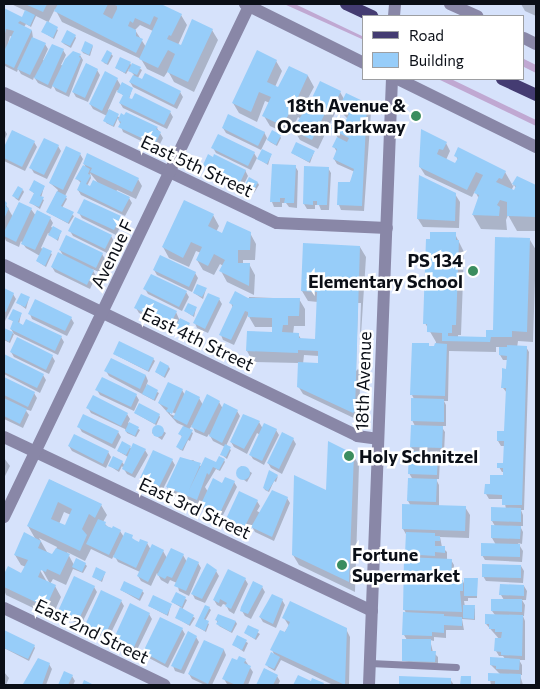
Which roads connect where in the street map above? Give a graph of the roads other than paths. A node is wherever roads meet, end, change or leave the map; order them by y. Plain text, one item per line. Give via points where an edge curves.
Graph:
1 (346, 4) edge
2 (450, 4) edge
3 (247, 5) edge
4 (370, 15) edge
5 (475, 15) edge
6 (362, 62) edge
7 (392, 80) edge
8 (400, 80) edge
9 (504, 80) edge
10 (4, 93) edge
11 (536, 95) edge
12 (536, 147) edge
13 (170, 173) junction
14 (386, 228) junction
15 (4, 265) edge
16 (103, 313) junction
17 (4, 437) edge
18 (378, 439) junction
19 (36, 452) junction
20 (4, 517) edge
21 (4, 608) edge
22 (372, 611) junction
23 (370, 663) junction
24 (456, 667) dead end
25 (165, 685) edge
26 (369, 685) edge

1 - 4 main road
2 - 5 street
3 - 6 street
3 - 13 street, Avenue F
7 - 14 street, 18th Avenue
8 - 12 street
9 - 11 main road
10 - 13 street, East 5th Street
13 - 14 street, East 5th Street via 277,223
13 - 16 street, Avenue F
14 - 18 street, 18th Avenue
15 - 16 street, East 4th Street
16 - 18 street, East 4th Street via 357,436
16 - 19 street, Avenue F
17 - 19 street, East 3rd Street
18 - 22 street, 18th Avenue
19 - 20 street, Avenue F
19 - 22 street, East 3rd Street
21 - 25 street, East 2nd Street
22 - 23 street, 18th Avenue
23 - 24 lane
23 - 26 street, 18th Avenue

